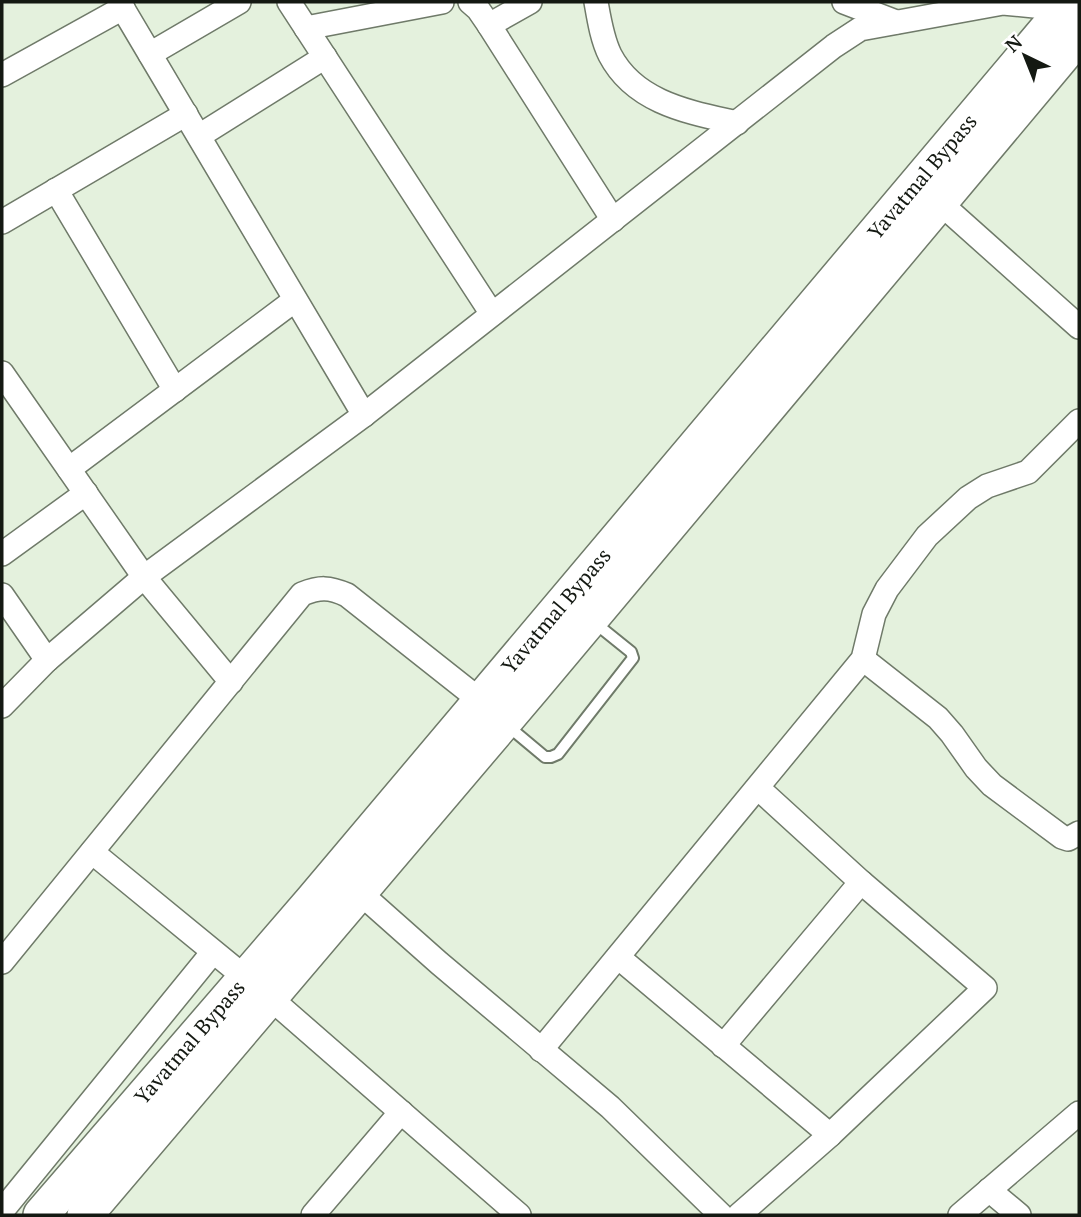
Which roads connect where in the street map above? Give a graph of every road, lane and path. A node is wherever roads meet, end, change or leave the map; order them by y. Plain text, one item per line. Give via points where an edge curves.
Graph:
1 (239, 2) edge
2 (289, 2) edge
3 (442, 2) edge
4 (470, 2) edge
5 (530, 2) edge
6 (596, 2) edge
7 (849, 3) edge
8 (121, 5) edge
9 (1073, 17) edge
10 (896, 22) junction
11 (489, 25) junction
12 (306, 28) junction
13 (150, 54) junction
14 (325, 57) junction
15 (2, 75) edge
16 (186, 114) junction
17 (737, 123) junction
18 (199, 136) junction
19 (56, 190) junction
20 (940, 202) junction
21 (613, 220) junction
22 (2, 222) edge
23 (295, 300) junction
24 (492, 314) junction
25 (1079, 327) edge
26 (2, 373) edge
27 (175, 390) junction
28 (364, 415) junction
29 (1079, 421) edge
30 (69, 469) junction
31 (86, 493) junction
32 (2, 554) edge
33 (144, 577) junction
34 (2, 595) edge
35 (590, 619) junction
36 (863, 659) junction
37 (47, 660) junction
38 (231, 682) junction
39 (2, 706) edge
40 (492, 711) junction
41 (758, 788) junction
42 (1079, 833) edge
43 (92, 852) junction
44 (861, 882) junction
45 (359, 892) junction
46 (213, 952) junction
47 (618, 957) junction
48 (2, 961) edge
49 (257, 988) junction
50 (723, 1046) junction
51 (541, 1050) junction
52 (401, 1112) junction
53 (1079, 1113) edge
54 (830, 1135) junction
55 (989, 1190) junction
56 (2, 1211) edge
57 (8, 1215) edge
58 (41, 1215) edge
59 (85, 1215) edge
60 (313, 1215) edge
61 (519, 1215) edge
62 (721, 1215) edge
63 (739, 1215) edge
64 (960, 1215) edge
65 (1019, 1215) edge

1 - 13 street
2 - 12 street
3 - 12 street
4 - 11 street
5 - 11 street
6 - 17 street via 610,54 643,92 666,104
7 - 10 street
8 - 13 street
8 - 15 street
9 - 10 street via 1003,3
9 - 20 main road, Yavatmal Bypass
9 - 40 main road, Yavatmal Bypass
10 - 17 street via 860,29
11 - 21 street
12 - 14 street
13 - 16 street
14 - 18 street
14 - 24 street
16 - 18 street
16 - 19 street
17 - 21 street
18 - 23 street
19 - 22 street
19 - 27 street
20 - 25 street
20 - 35 main road, Yavatmal Bypass
21 - 24 street
23 - 27 street
23 - 28 street
24 - 28 street
26 - 30 street
27 - 30 street
28 - 33 street
29 - 36 street via 1028,472 968,498 927,536 887,589 874,614
30 - 31 street
31 - 32 street
31 - 33 street
33 - 37 street
33 - 38 street
34 - 37 street
35 - 40 main road, Yavatmal Bypass
35 - 40 lane via 633,658 558,754 545,757
36 - 41 street
36 - 42 street via 938,718 992,785 1062,837
37 - 39 street
38 - 40 street via 302,594 330,588 347,595
38 - 43 street
40 - 45 main road, Yavatmal Bypass
40 - 49 main road, Yavatmal Bypass
41 - 44 street
41 - 47 street
43 - 46 street
43 - 48 street
44 - 50 street
44 - 54 street via 985,988
45 - 49 main road, Yavatmal Bypass
45 - 51 street
46 - 49 street
46 - 56 street
47 - 50 street
47 - 51 street
49 - 52 street
49 - 58 main road, Yavatmal Bypass
49 - 59 main road, Yavatmal Bypass
50 - 54 street
51 - 62 street via 610,1107
52 - 60 street
52 - 61 street
53 - 55 street
54 - 63 street
55 - 64 street
55 - 65 street
56 - 57 street

